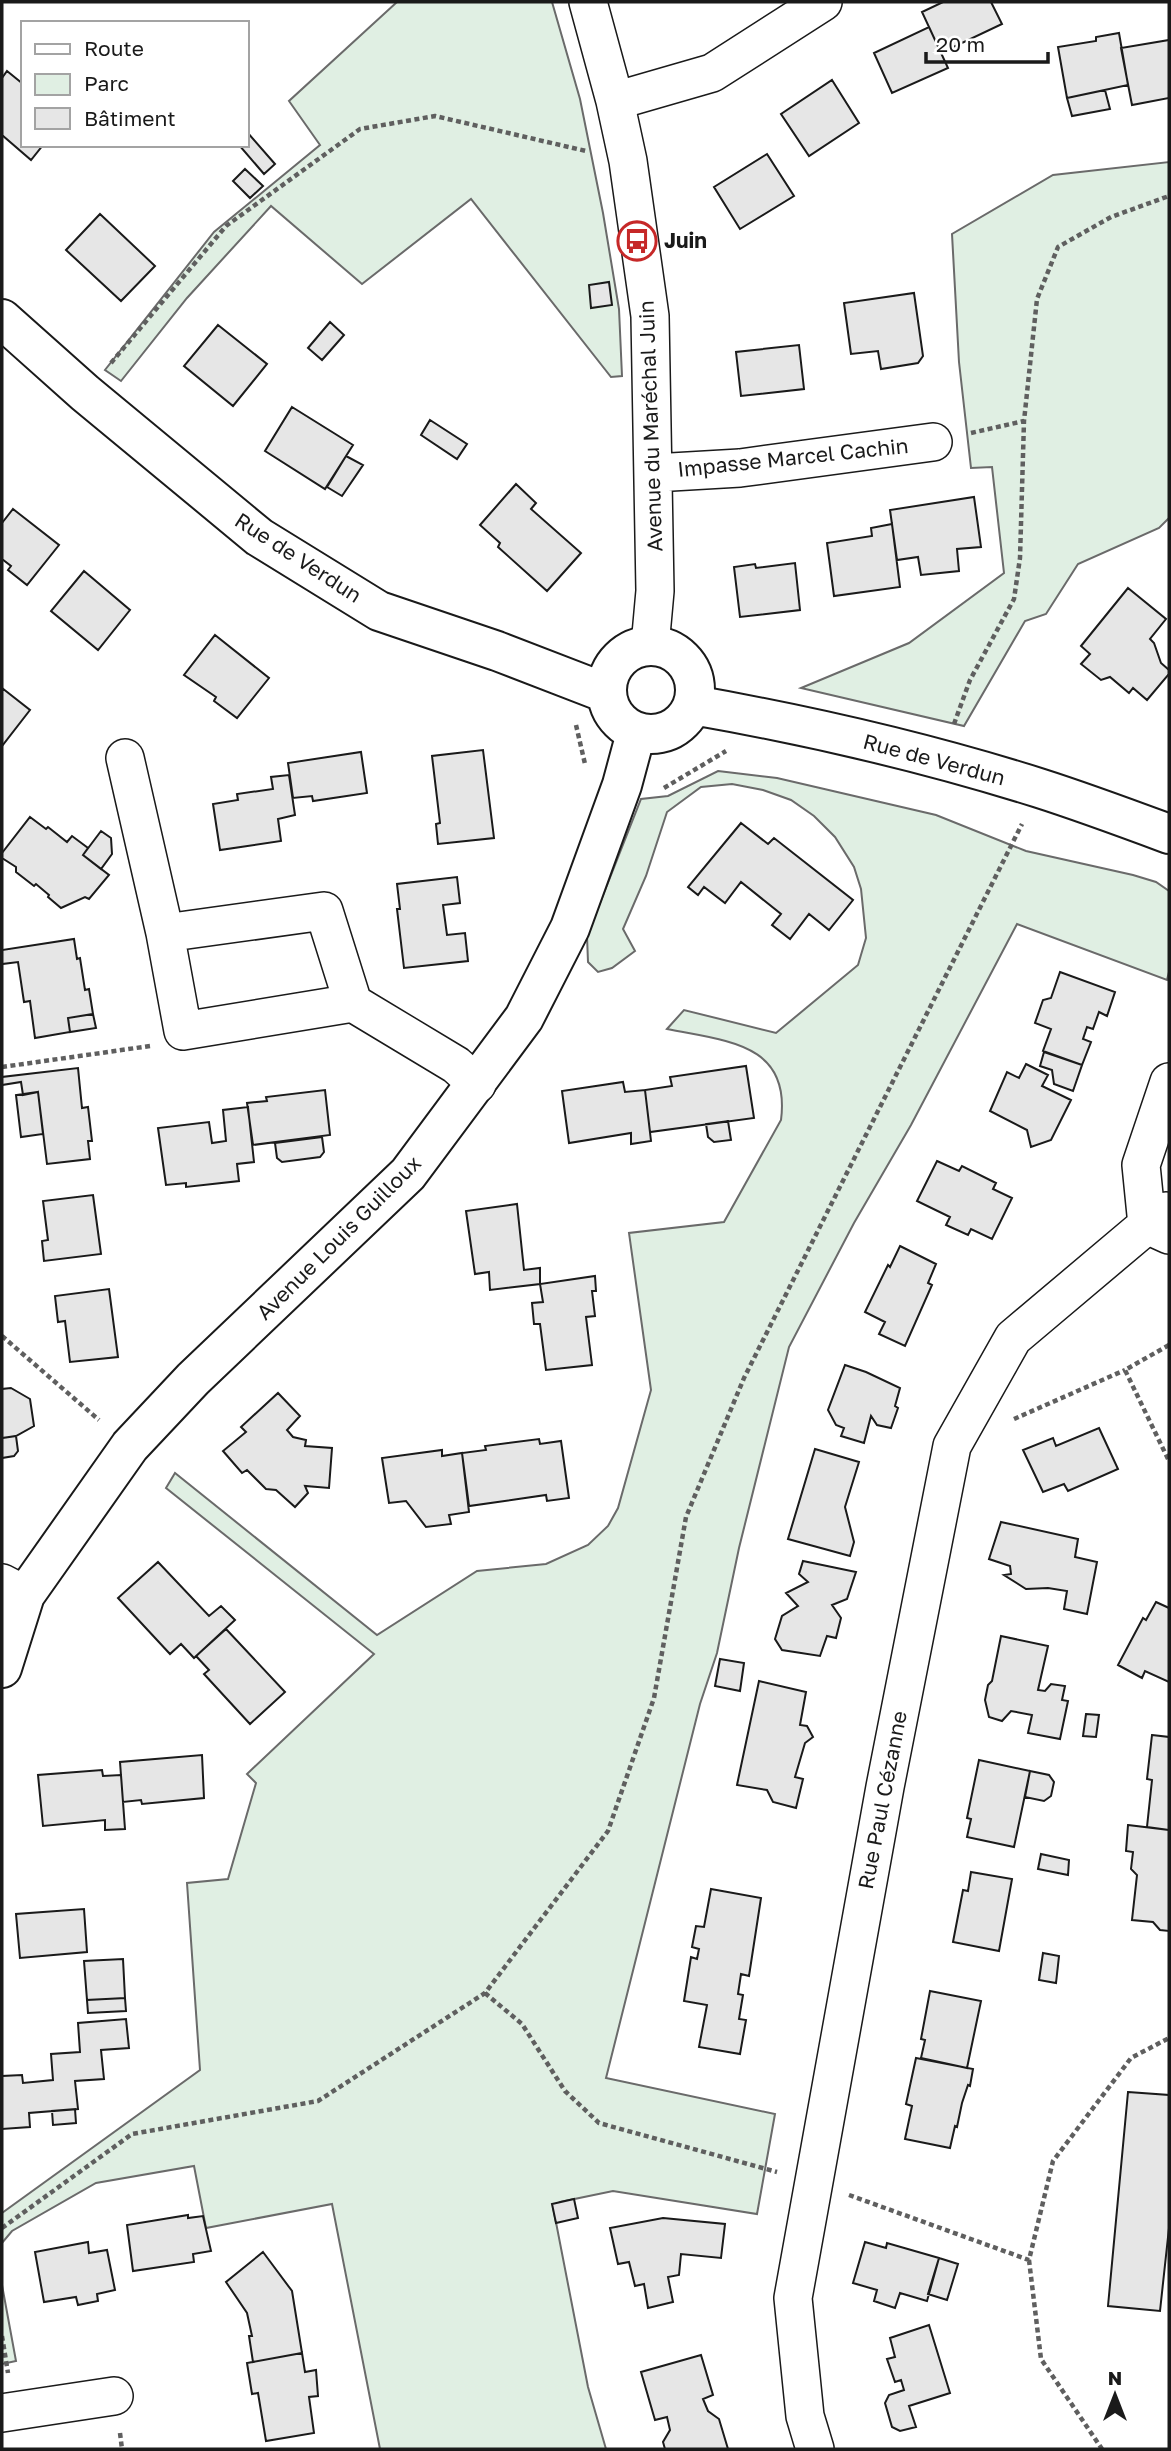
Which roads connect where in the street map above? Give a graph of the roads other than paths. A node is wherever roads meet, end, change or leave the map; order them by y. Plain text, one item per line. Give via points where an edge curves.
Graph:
1 (587, 2) edge
2 (823, 2) edge
3 (615, 101) junction
4 (2, 319) edge
5 (933, 442) road end
6 (653, 473) junction
7 (650, 646) junction
8 (606, 693) junction
9 (693, 705) junction
10 (636, 733) junction
11 (125, 758) dead end
12 (1168, 829) edge
13 (165, 933) junction
14 (353, 1003) junction
15 (1169, 1082) edge
16 (477, 1084) junction
17 (1162, 1223) edge
18 (14, 1589) edge
19 (2, 1668) edge
20 (114, 2396) dead end
21 (2, 2413) edge
22 (815, 2449) edge

1 - 3 street, Avenue du Maréchal Juin
2 - 3 street via 712,73
3 - 6 street, Avenue du Maréchal Juin via 650,316
4 - 8 street, Rue de Verdun via 259,537 379,611
5 - 6 street, Impasse Marcel Cachin via 740,468
6 - 7 street, Avenue du Maréchal Juin via 655,591
7 - 8 street via 623,655 613,666
7 - 9 street via 664,648 687,664 693,677
8 - 10 street via 615,718
9 - 10 street via 676,727 650,735
9 - 12 street, Rue de Verdun via 941,760
10 - 16 street, Avenue Louis Guilloux via 570,928 524,1018
11 - 13 street
13 - 14 street via 324,911
13 - 14 street via 183,1031
14 - 16 street via 456,1065
15 - 17 street, Rue Paul Cézanne via 1141,1165
16 - 18 street, Avenue Louis Guilloux via 408,1174 130,1446
17 - 22 street, Rue Paul Cézanne via 1013,1338 952,1446 793,2298 805,2416
18 - 19 street, Avenue Louis Guilloux
20 - 21 street

